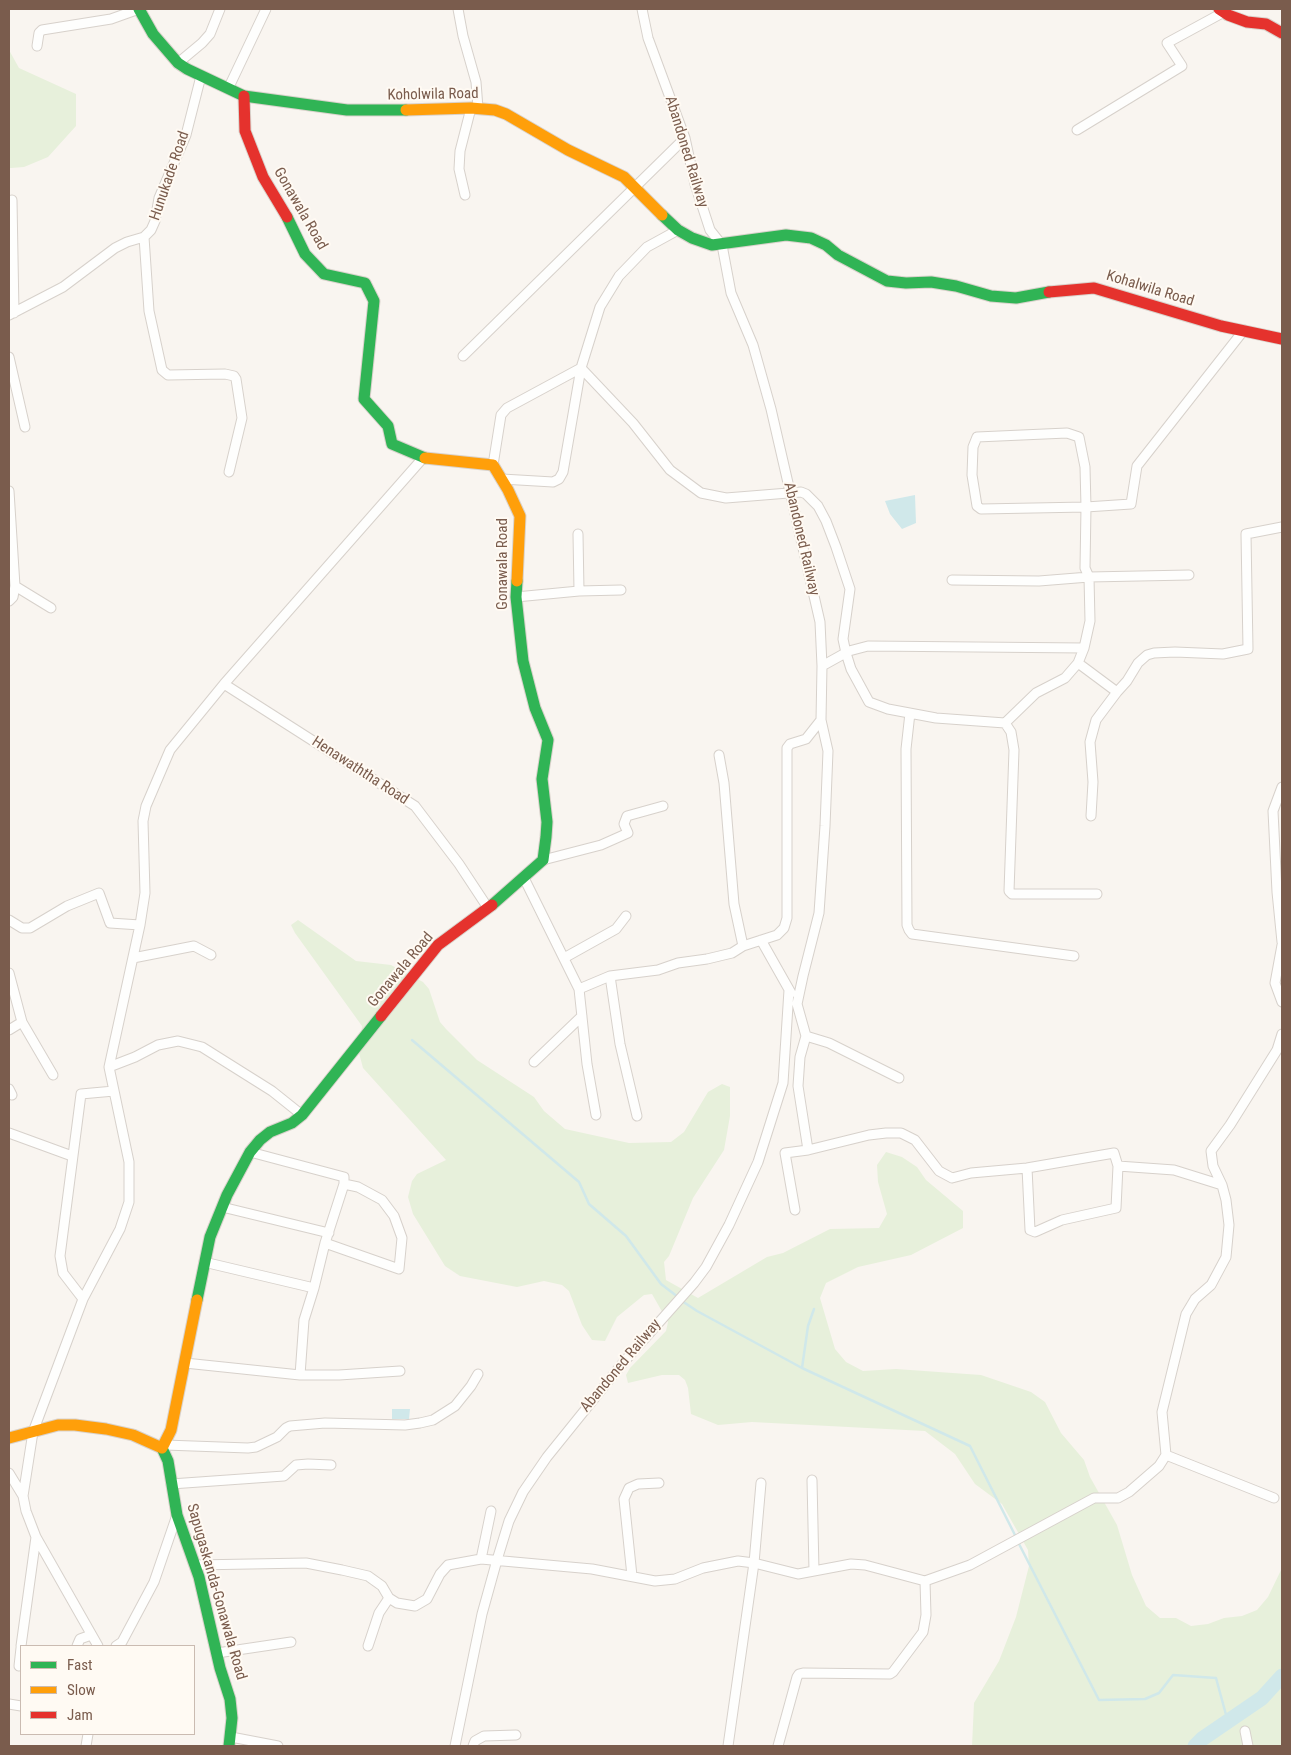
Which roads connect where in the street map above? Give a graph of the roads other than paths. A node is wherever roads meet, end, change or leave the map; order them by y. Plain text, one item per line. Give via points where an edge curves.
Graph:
1 (139, 9) edge
2 (220, 9) edge
3 (266, 9) edge
4 (458, 9) edge
5 (642, 9) edge
6 (1221, 11) edge
7 (1282, 33) edge
8 (37, 46) dead end
9 (178, 63) junction
10 (201, 76) junction
11 (228, 89) junction
12 (244, 96) junction
13 (474, 108) junction
14 (1077, 130) dead end
15 (685, 138) junction
16 (634, 188) junction
17 (465, 195) dead end
18 (12, 200) dead end
19 (678, 230) junction
20 (144, 237) junction
21 (722, 245) junction
22 (11, 314) edge
23 (1244, 330) junction
24 (1282, 339) edge
25 (463, 356) dead end
26 (9, 357) edge
27 (581, 368) junction
28 (26, 427) dead end
29 (423, 458) junction
30 (493, 466) junction
31 (229, 472) dead end
32 (502, 479) junction
33 (9, 491) edge
34 (791, 493) junction
35 (1086, 507) junction
36 (1282, 527) edge
37 (578, 534) dead end
38 (1189, 574) dead end
39 (1089, 577) junction
40 (952, 580) dead end
41 (15, 586) junction
42 (621, 590) dead end
43 (579, 591) junction
44 (516, 597) junction
45 (9, 601) edge
46 (51, 608) dead end
47 (1084, 648) junction
48 (846, 653) junction
49 (1078, 664) junction
50 (822, 666) junction
51 (224, 684) junction
52 (1117, 692) junction
53 (910, 713) junction
54 (821, 720) junction
55 (1005, 723) junction
56 (719, 755) dead end
57 (1282, 787) edge
58 (663, 806) dead end
59 (1091, 816) dead end
60 (543, 860) junction
61 (524, 878) junction
62 (1097, 894) dead end
63 (488, 908) junction
64 (626, 916) dead end
65 (9, 920) edge
66 (140, 925) junction
67 (761, 940) junction
68 (1282, 944) edge
69 (743, 946) junction
70 (211, 955) dead end
71 (1074, 956) dead end
72 (133, 958) junction
73 (564, 958) junction
74 (9, 973) edge
75 (610, 976) junction
76 (579, 990) junction
77 (789, 990) junction
78 (1282, 1002) edge
79 (797, 1004) junction
80 (582, 1016) junction
81 (22, 1022) junction
82 (9, 1030) edge
83 (1282, 1034) edge
84 (806, 1036) junction
85 (534, 1062) dead end
86 (109, 1067) junction
87 (53, 1075) dead end
88 (899, 1078) dead end
89 (114, 1091) junction
90 (596, 1115) dead end
91 (302, 1116) junction
92 (637, 1116) dead end
93 (9, 1134) edge
94 (808, 1150) junction
95 (250, 1152) junction
96 (72, 1156) junction
97 (1118, 1166) junction
98 (1028, 1168) junction
99 (344, 1184) junction
100 (1222, 1185) junction
101 (222, 1207) junction
102 (795, 1210) dead end
103 (329, 1232) junction
104 (326, 1244) junction
105 (204, 1262) junction
106 (314, 1288) junction
107 (83, 1299) junction
108 (185, 1363) junction
109 (400, 1371) dead end
110 (478, 1374) dead end
111 (300, 1375) junction
112 (33, 1432) junction
113 (9, 1438) edge
114 (163, 1446) junction
115 (1166, 1455) junction
116 (331, 1465) dead end
117 (9, 1473) edge
118 (812, 1480) dead end
119 (659, 1483) dead end
120 (761, 1483) dead end
121 (171, 1484) junction
122 (23, 1496) junction
123 (1274, 1498) dead end
124 (491, 1511) dead end
125 (177, 1515) junction
126 (36, 1537) junction
127 (481, 1559) junction
128 (496, 1560) junction
129 (754, 1563) junction
130 (195, 1564) junction
131 (814, 1572) junction
132 (632, 1576) junction
133 (925, 1581) junction
134 (388, 1598) junction
135 (91, 1635) junction
136 (291, 1642) dead end
137 (21, 1645) edge
138 (78, 1645) edge
139 (97, 1645) edge
140 (118, 1645) edge
141 (368, 1646) dead end
142 (217, 1653) junction
143 (20, 1656) edge
144 (19, 1666) dead end
145 (1245, 1731) dead end
146 (516, 1735) dead end
147 (230, 1742) edge
148 (278, 1746) edge
149 (455, 1746) edge
150 (473, 1746) edge
151 (728, 1746) edge
152 (778, 1746) edge
153 (1248, 1746) edge

1 - 8 street via 111,19 42,30
1 - 9 street, Koholwila Road via 153,34
2 - 9 street via 210,34
3 - 11 street
4 - 13 street via 476,82
5 - 15 street, Abandoned Railway via 648,38
6 - 7 street via 1247,22 1266,24
6 - 14 street via 1167,43 1182,66
9 - 10 street, Koholwila Road
10 - 11 street, Koholwila Road
10 - 20 street, Hunukade Road via 186,135 159,198 155,221
11 - 12 street, Koholwila Road
12 - 13 street, Koholwila Road via 347,110
12 - 29 street, Gonawala Road via 245,131 263,177 305,254 324,274 365,283 374,300 364,399 388,426 392,444
13 - 16 street, Koholwila Road via 506,114 568,150 624,177
13 - 17 street via 460,151 459,169
15 - 16 street
15 - 21 street, Abandoned Railway via 710,230
16 - 19 street, Koholwila Road
16 - 25 street
18 - 22 street
19 - 21 street, Koholwila Road via 705,243
19 - 27 street via 647,247 618,276 600,307
20 - 22 street, Hunukade Road via 115,248 63,287
20 - 31 street via 150,311 162,370 168,375 226,374 236,379 242,418
21 - 23 street, Kohalwila Road via 786,235 811,238 888,281 932,282 991,296 1016,298 1094,288
21 - 34 street, Abandoned Railway via 732,293 753,345 772,409
23 - 24 street, Kohalwila Road
23 - 35 street via 1137,466 1131,504
26 - 28 street
27 - 30 street via 507,408 501,415
27 - 32 street via 559,479 553,482
27 - 34 street via 633,423 670,470 701,493 726,498
29 - 30 street, Gonawala Road
29 - 51 street
30 - 32 street, Gonawala Road
32 - 44 street, Gonawala Road via 520,516
33 - 41 street
34 - 48 street via 806,494 818,506 842,564 850,589 843,639
34 - 50 street, Abandoned Railway via 820,622
35 - 35 street via 981,509 977,506 972,475 973,446 977,437 1068,433 1078,437 1085,467
35 - 39 street via 1085,568
36 - 52 street via 1246,534 1248,649 1223,654 1175,652 1147,655 1138,662
37 - 43 street
38 - 39 street
39 - 40 street via 1039,581
39 - 47 street via 1090,622
41 - 45 street
41 - 46 street
42 - 43 street
43 - 44 street
44 - 60 street, Gonawala Road via 522,661 548,740 542,779 547,822
47 - 48 street via 868,646
47 - 49 street
48 - 50 street
48 - 53 street via 850,669 869,702
49 - 52 street
49 - 55 street via 1065,678 1036,693
50 - 54 street, Abandoned Railway
51 - 63 street, Henawaththa Road via 415,806
51 - 66 street via 170,750 146,806 143,822 145,893
52 - 59 street via 1096,720 1090,742
53 - 55 street
53 - 71 street via 906,748 909,930 912,934
54 - 67 street via 806,739 787,748 787,918 777,935
54 - 79 street, Abandoned Railway via 828,751 819,913
55 - 62 street via 1011,732 1014,750 1009,891 1012,894
56 - 69 street via 734,904
57 - 68 street via 1272,811
58 - 60 street via 627,816 624,824 628,833 601,845
60 - 61 street, Gonawala Road
61 - 63 street, Gonawala Road
61 - 73 street
63 - 91 street, Gonawala Road via 438,945
64 - 73 street via 616,929
65 - 66 street via 22,928 30,928 67,906 99,893 110,923
66 - 72 street
67 - 69 street
67 - 77 street
68 - 78 street via 1275,983
69 - 75 street via 732,953 707,959
70 - 72 street via 194,946
72 - 86 street
73 - 76 street
74 - 81 street
75 - 76 street
75 - 92 street via 620,1044
76 - 80 street
77 - 79 street
77 - 128 street, Abandoned Railway via 783,1083 758,1162 729,1225 694,1283 622,1364 547,1457 523,1492
79 - 84 street, Abandoned Railway
80 - 85 street
80 - 90 street
81 - 82 street
81 - 87 street
83 - 100 street via 1277,1050 1211,1151 1213,1166
84 - 88 street via 829,1043
84 - 94 street via 800,1057 798,1086
86 - 89 street
86 - 91 street via 158,1045 178,1041 202,1047 272,1090
89 - 96 street via 81,1094
89 - 107 street via 130,1162 129,1202 120,1229
91 - 95 street via 270,1132
93 - 96 street
94 - 98 street via 869,1135 901,1133 915,1140 939,1171 952,1178
94 - 102 street via 785,1153
95 - 99 street via 344,1177
95 - 101 street
96 - 107 street via 60,1256 64,1273
97 - 98 street via 1114,1153
97 - 98 street via 1116,1208 1062,1220 1035,1232 1030,1230
97 - 100 street via 1174,1170
99 - 103 street
99 - 104 street via 358,1186 382,1200 394,1216 402,1238 399,1269
100 - 115 street via 1229,1225 1226,1257 1211,1285 1195,1299 1186,1314 1162,1412
101 - 103 street
101 - 105 street
103 - 104 street
104 - 106 street
105 - 106 street
105 - 108 street
106 - 111 street via 304,1320
107 - 112 street
108 - 111 street
108 - 114 street via 171,1430
109 - 111 street
110 - 114 street via 455,1406 433,1420 420,1423 290,1426 277,1437 248,1448
112 - 113 street
112 - 114 street via 65,1424 85,1425
112 - 122 street
114 - 121 street, Sapugaskanda-Gonawala Road
115 - 123 street
115 - 133 street via 1159,1466 1118,1498 1094,1498 970,1565
116 - 121 street via 296,1465 284,1476
117 - 122 street
118 - 131 street
119 - 132 street via 629,1488 624,1499
120 - 129 street
121 - 125 street, Sapugaskanda-Gonawala Road
122 - 126 street
124 - 127 street
125 - 130 street, Sapugaskanda-Gonawala Road
125 - 140 street via 154,1582
126 - 135 street
126 - 137 street
127 - 128 street
127 - 134 street via 448,1565 427,1599 415,1606
128 - 132 street
128 - 149 street, Abandoned Railway
129 - 131 street via 798,1574
129 - 132 street via 721,1564 655,1581
129 - 151 street
130 - 134 street via 306,1563 368,1576 382,1586
130 - 142 street, Sapugaskanda-Gonawala Road
131 - 133 street via 851,1564 865,1565
133 - 152 street via 923,1632 894,1672 800,1674
134 - 141 street via 379,1613
135 - 138 street via 80,1639
135 - 139 street
136 - 142 street
142 - 147 street, Sapugaskanda-Gonawala Road via 230,1699
143 - 144 street
145 - 153 street
146 - 150 street via 484,1736 475,1740
147 - 148 street

